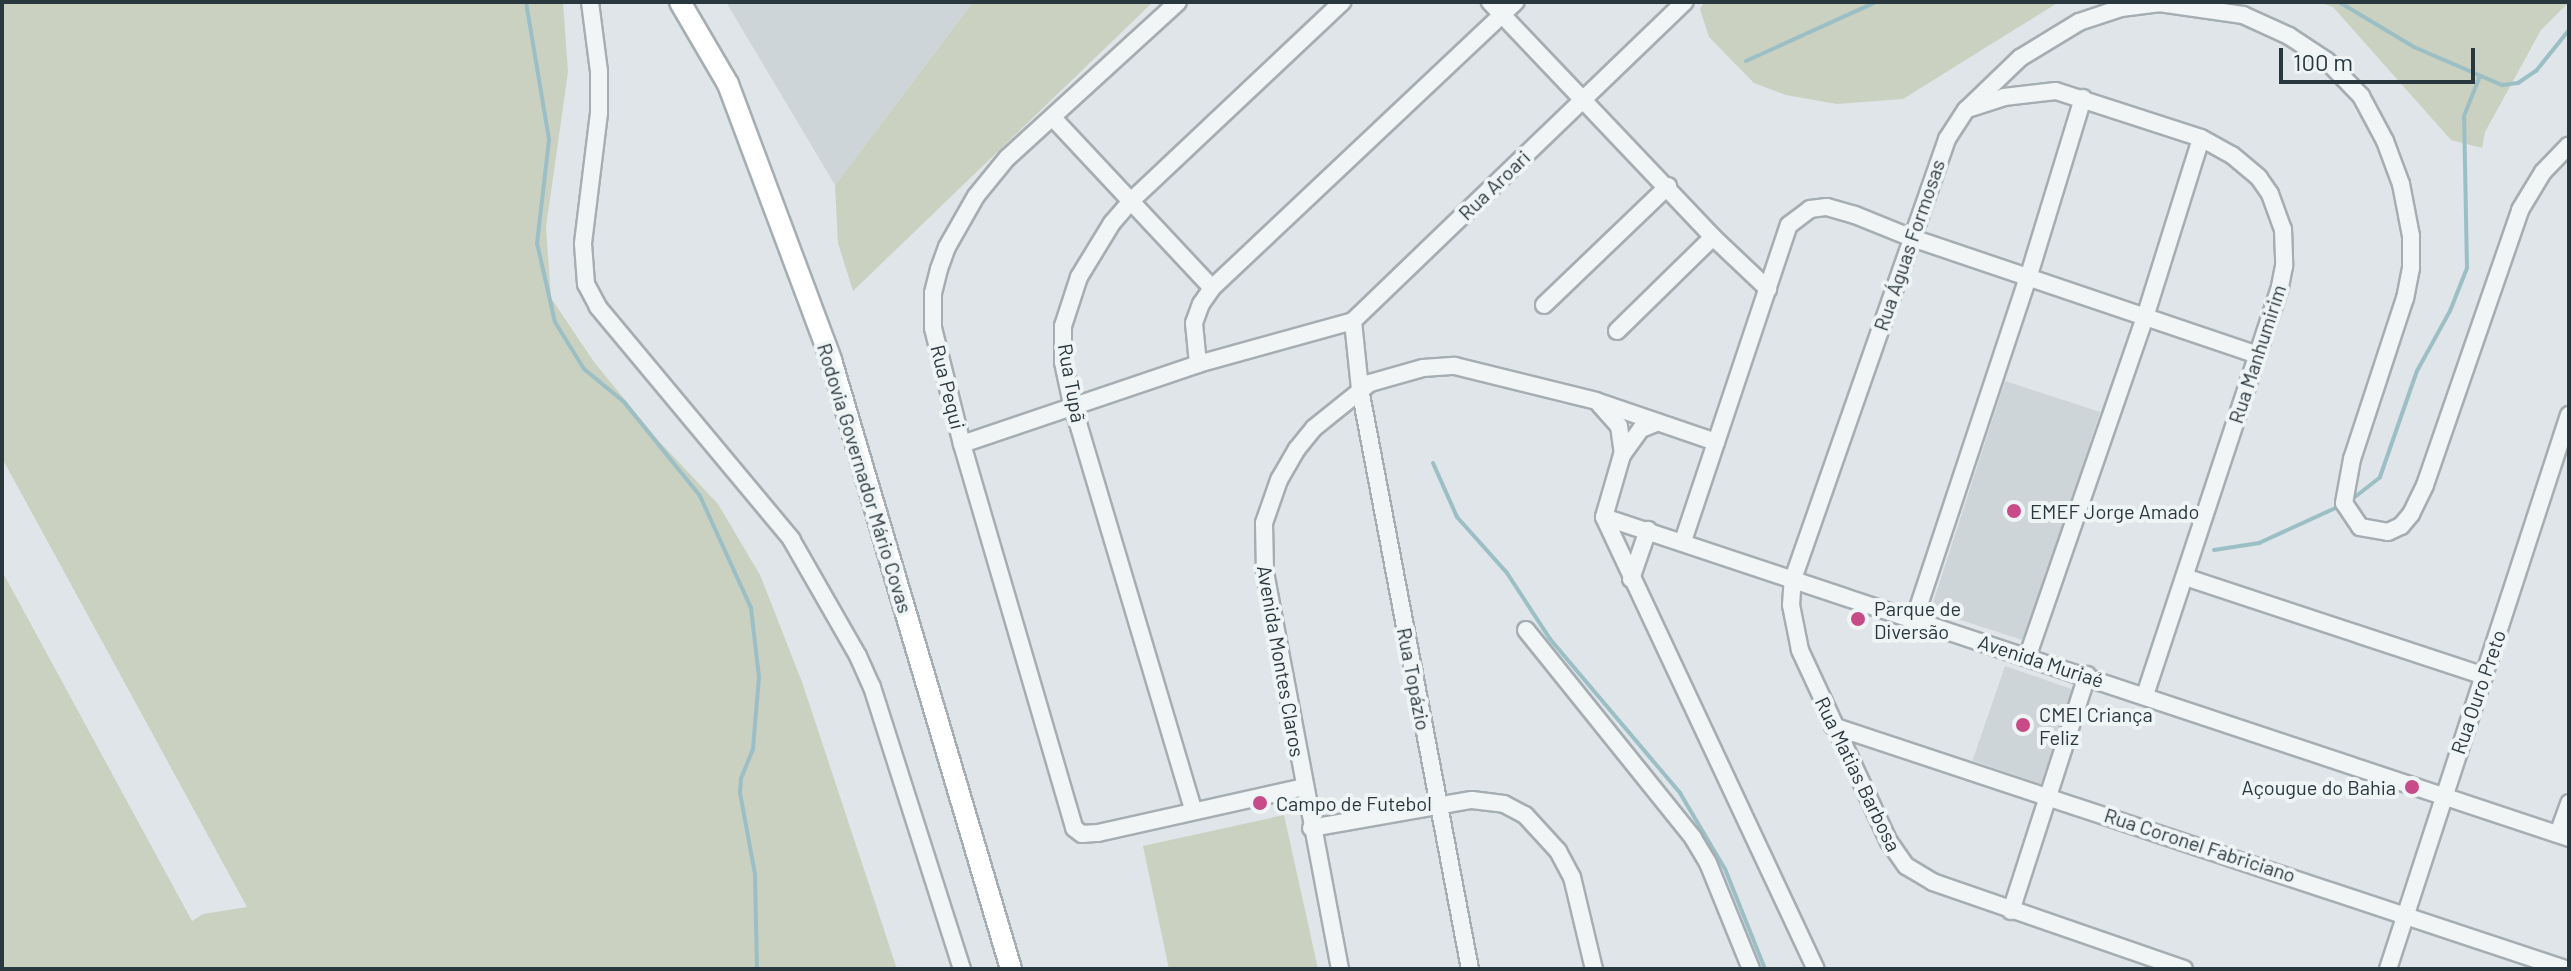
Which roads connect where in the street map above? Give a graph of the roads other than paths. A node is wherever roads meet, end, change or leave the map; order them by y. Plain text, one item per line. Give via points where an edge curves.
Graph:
1 (590, 2) edge
2 (680, 2) edge
3 (1178, 2) edge
4 (1342, 2) edge
5 (1490, 2) edge
6 (1516, 2) edge
7 (1685, 2) edge
8 (1502, 15) junction
9 (2083, 98) junction
10 (1584, 99) junction
11 (1966, 110) junction
12 (1054, 119) junction
13 (2201, 138) junction
14 (2569, 145) edge
15 (1668, 186) junction
16 (1132, 200) junction
17 (1713, 237) junction
18 (1912, 238) junction
19 (2029, 275) junction
20 (1212, 288) junction
21 (1768, 289) junction
22 (1544, 305) dead end
23 (2146, 314) junction
24 (1353, 321) junction
25 (1617, 331) dead end
26 (2255, 354) junction
27 (1198, 364) junction
28 (1360, 389) junction
29 (1596, 401) junction
30 (1072, 404) junction
31 (2569, 415) edge
32 (1658, 422) junction
33 (1716, 442) junction
34 (962, 444) junction
35 (2563, 454) edge
36 (1622, 455) junction
37 (1604, 517) junction
38 (1648, 530) junction
39 (1683, 541) junction
40 (2185, 577) junction
41 (1631, 579) junction
42 (1793, 579) junction
43 (1914, 620) junction
44 (1526, 630) dead end
45 (2028, 655) junction
46 (2087, 675) junction
47 (2484, 676) junction
48 (2145, 695) junction
49 (1833, 726) junction
50 (1303, 787) junction
51 (2048, 795) junction
52 (2443, 796) junction
53 (2569, 803) edge
54 (1437, 805) junction
55 (1193, 809) junction
56 (1311, 828) junction
57 (2564, 836) edge
58 (2011, 911) junction
59 (2405, 914) junction
60 (962, 969) edge
61 (1011, 969) edge
62 (1340, 969) edge
63 (1470, 969) edge
64 (1594, 969) edge
65 (1751, 969) edge
66 (1816, 969) edge
67 (2184, 969) edge
68 (2388, 969) edge
69 (2565, 969) edge

1 - 60 street via 599,113 583,244 586,284 598,307 791,539 858,656
2 - 61 main road, Rodovia Governador Mário Covas via 728,84 831,360
3 - 12 street, Rua Pequi
4 - 16 street, Rua Tupã
5 - 8 street
6 - 8 street
7 - 10 street, Rua Aroari
8 - 10 street
8 - 20 street
9 - 11 street, Rua Manhumirim via 2056,91 2028,92
9 - 13 street, Rua Manhumirim
9 - 19 street
10 - 15 street
10 - 24 street, Rua Aroari
11 - 14 street, Rua Águas Formosas via 2049,38 2121,8 2159,3 2243,15 2327,61 2361,96 2385,141 2401,184 2411,236 2405,298 2352,459 2344,503 2360,527 2388,532 2411,514 2425,485 2520,210 2543,172
11 - 18 street, Rua Águas Formosas via 1933,170
12 - 16 street
12 - 34 street, Rua Pequi via 1007,158 976,196 939,269 933,328
13 - 23 street
13 - 26 street, Rua Manhumirim via 2259,178 2283,229 2280,287
15 - 17 street
15 - 22 street
16 - 20 street
16 - 30 street, Rua Tupã via 1095,248 1068,306 1062,346
17 - 21 street
17 - 25 street
18 - 19 street
18 - 21 street via 1827,207 1803,211 1789,225
18 - 42 street, Rua Águas Formosas
19 - 23 street
19 - 43 street
20 - 27 street via 1194,323
21 - 33 street
23 - 26 street
23 - 45 street
24 - 27 street
24 - 28 street
26 - 40 street, Rua Manhumirim
27 - 30 street
28 - 29 street, Avenida Montes Claros via 1401,372 1455,366
28 - 50 street, Avenida Montes Claros via 1297,449 1264,523 1265,571
28 - 54 street, Rua Topázio
29 - 32 street, Avenida Montes Claros
29 - 36 street via 1619,426
30 - 34 street
30 - 55 street, Rua Tupã
31 - 35 street, Rua Ouro Preto
32 - 33 street, Avenida Montes Claros
32 - 36 street via 1641,429
33 - 39 street
34 - 55 street, Rua Pequi via 1074,828 1082,834 1098,833
35 - 47 street, Rua Ouro Preto
36 - 37 street
37 - 38 street, Avenida Muriaé
37 - 41 street
38 - 39 street, Avenida Muriaé
38 - 41 street
39 - 42 street, Avenida Muriaé
40 - 47 street
40 - 48 street, Rua Manhumirim
41 - 66 street
42 - 43 street, Avenida Muriaé
42 - 49 street, Rua Matias Barbosa via 1791,605 1800,650
43 - 45 street, Avenida Muriaé
44 - 65 street via 1693,838 1713,873
45 - 46 street, Avenida Muriaé
46 - 48 street, Avenida Muriaé
46 - 51 street
47 - 52 street, Rua Ouro Preto
48 - 52 street, Avenida Muriaé
49 - 51 street, Rua Coronel Fabriciano
49 - 58 street, Rua Matias Barbosa via 1906,866 1933,882
50 - 55 street
50 - 56 street, Avenida Montes Claros
51 - 58 street
51 - 59 street, Rua Coronel Fabriciano
52 - 57 street, Avenida Muriaé
52 - 59 street, Rua Ouro Preto
53 - 57 street
54 - 56 street
54 - 63 street, Rua Topázio
54 - 64 street via 1472,800 1504,804 1541,829 1572,877
56 - 62 street, Avenida Montes Claros
58 - 67 street, Rua Matias Barbosa
59 - 68 street, Rua Ouro Preto
59 - 69 street, Rua Coronel Fabriciano

